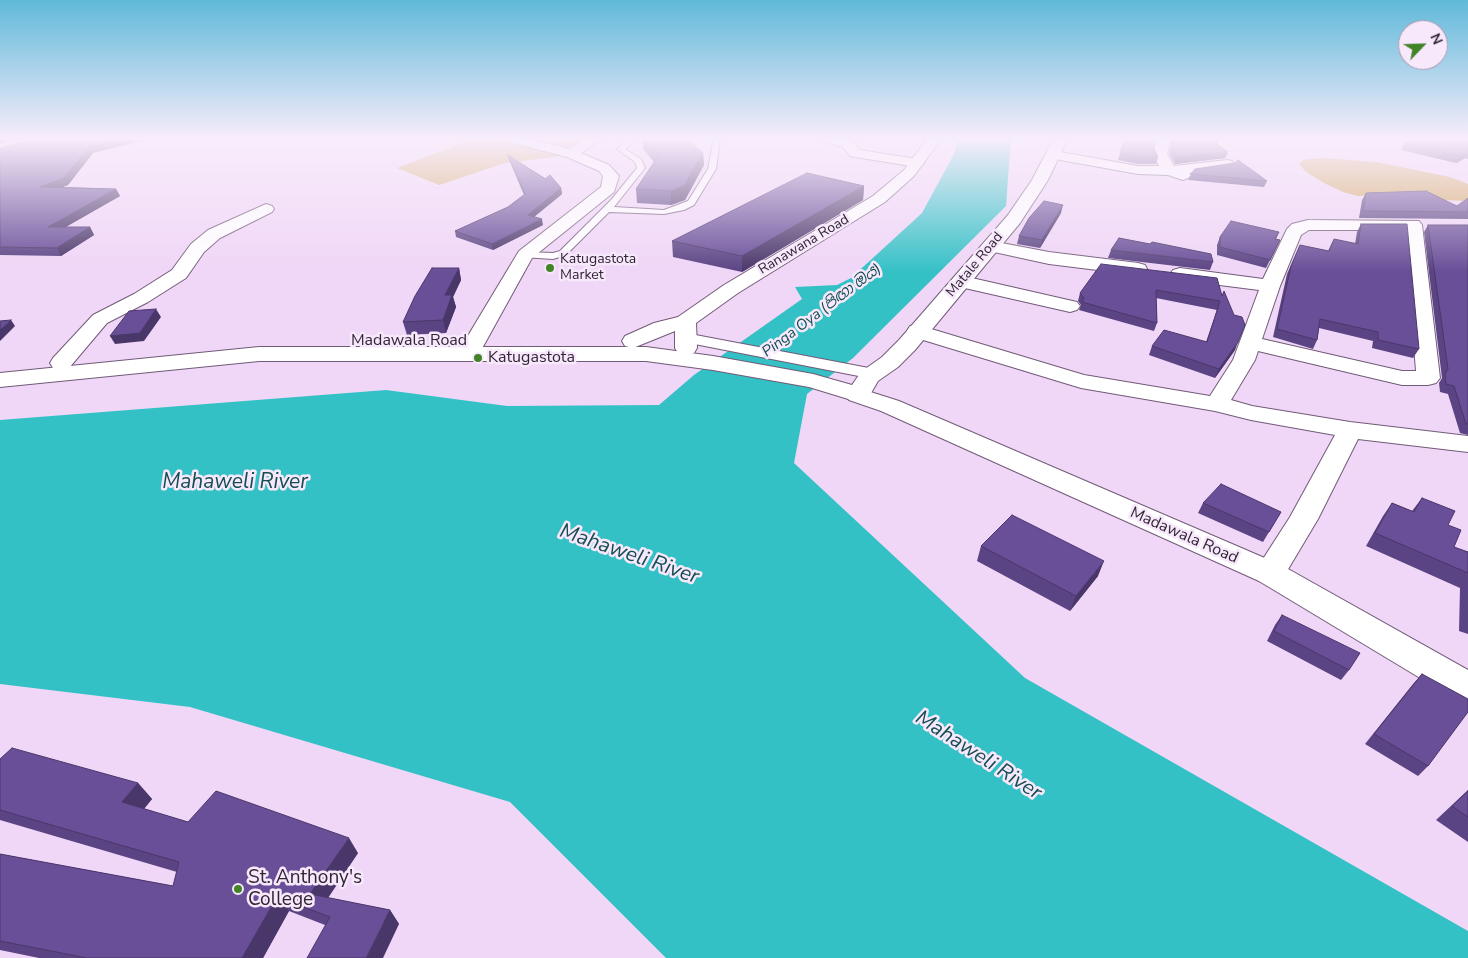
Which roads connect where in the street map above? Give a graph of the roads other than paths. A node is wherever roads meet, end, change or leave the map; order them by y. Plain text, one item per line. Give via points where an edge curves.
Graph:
1 (609, 183) edge
2 (629, 183) edge
3 (704, 183) edge
4 (899, 183) edge
5 (1038, 183) edge
6 (266, 209) dead end
7 (607, 209) junction
8 (991, 246) junction
9 (525, 255) junction
10 (963, 282) junction
11 (1270, 286) junction
12 (1070, 306) dead end
13 (918, 331) junction
14 (686, 342) junction
15 (1251, 343) junction
16 (471, 347) junction
17 (640, 348) junction
18 (61, 363) junction
19 (0, 369) edge
20 (859, 378) junction
21 (0, 380) edge
22 (1217, 404) junction
23 (1350, 430) junction
24 (1468, 444) edge
25 (1270, 573) junction
26 (1468, 688) edge

1 - 9 main road via 608,189
2 - 7 lane
3 - 7 lane via 691,203 681,208 664,212
4 - 14 main road, Ranawana Road via 879,199 731,289
5 - 8 main road, Matale Road via 1030,198
6 - 18 main road via 214,234 197,248 179,274 100,319
7 - 9 lane via 563,253
8 - 10 main road, Matale Road
8 - 11 main road via 1049,258
9 - 16 main road
10 - 12 main road
10 - 13 main road, Matale Road
11 - 15 main road
11 - 15 main road via 1298,228 1308,225 1422,225 1428,378 1402,378
13 - 20 main road, Matale Road via 890,362
13 - 22 main road via 1081,381
14 - 17 main road, Madawala Road
14 - 17 main road via 662,328
14 - 20 main road, Madawala Road via 813,381
15 - 22 main road
16 - 17 main road, Madawala Road
16 - 18 main road, Madawala Road via 270,343
16 - 21 main road, Madawala Road via 259,354
18 - 19 main road, Madawala Road
20 - 25 main road, Madawala Road via 890,406
22 - 23 main road
23 - 24 main road
23 - 25 main road
25 - 26 main road, Madawala Road

